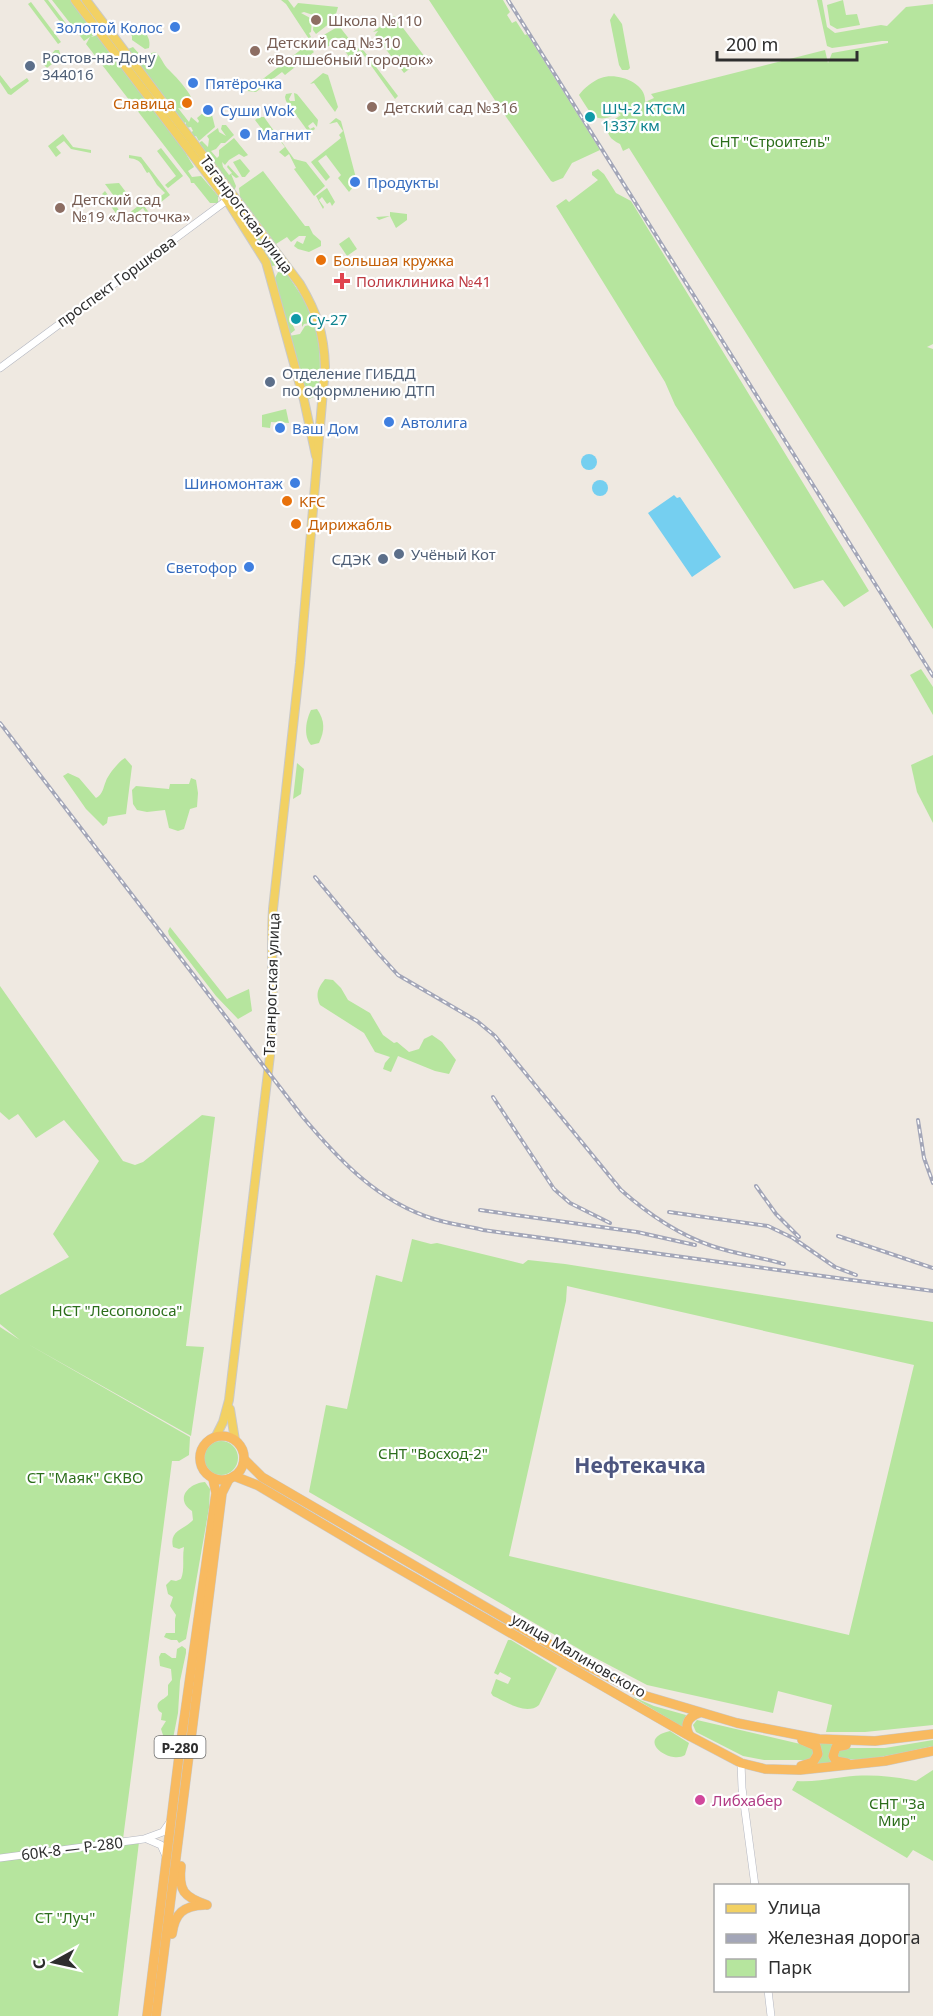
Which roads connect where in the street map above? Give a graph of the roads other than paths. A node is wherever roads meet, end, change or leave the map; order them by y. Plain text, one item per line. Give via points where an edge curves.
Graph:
1 (75, 0) edge
2 (86, 0) edge
3 (230, 198) junction
4 (278, 255) junction
5 (266, 262) junction
6 (291, 273) junction
7 (273, 283) junction
8 (0, 368) edge
9 (322, 394) junction
10 (303, 396) junction
11 (308, 417) junction
12 (320, 417) junction
13 (317, 460) junction
14 (229, 1400) junction
15 (216, 1436) junction
16 (235, 1440) junction
17 (244, 1459) junction
18 (232, 1478) junction
19 (213, 1479) junction
20 (699, 1713) junction
21 (777, 1732) junction
22 (933, 1734) edge
23 (690, 1736) junction
24 (875, 1742) junction
25 (184, 1749) junction
26 (933, 1751) edge
27 (919, 1754) junction
28 (933, 1756) edge
29 (741, 1763) junction
30 (873, 1763) junction
31 (781, 1770) junction
32 (171, 1818) junction
33 (179, 1828) junction
34 (144, 1839) junction
35 (0, 1858) edge
36 (166, 1859) junction
37 (754, 1884) edge
38 (159, 1965) junction
39 (768, 1992) edge
40 (147, 2016) edge
41 (156, 2016) edge
42 (771, 2016) edge

1 - 3 main road, Таганрогская улица
2 - 3 main road, Таганрогская улица
3 - 4 main road, Таганрогская улица
3 - 5 main road, Таганрогская улица
3 - 8 street, проспект Горшкова
4 - 5 main road via 277,266
4 - 6 main road, Таганрогская улица
5 - 7 main road, Таганрогская улица
6 - 7 main road via 278,271
6 - 9 main road, Таганрогская улица via 310,301 323,335
7 - 10 main road, Таганрогская улица
9 - 10 main road via 313,401
9 - 12 main road, Таганрогская улица
10 - 11 main road, Таганрогская улица
11 - 12 main road via 314,408
11 - 13 main road, Таганрогская улица
12 - 13 main road, Таганрогская улица
13 - 14 main road, Таганрогская улица via 270,947 271,1047
14 - 15 main road, Таганрогская улица
14 - 16 main road, Таганрогская улица
15 - 16 highway
15 - 19 highway via 204,1444 200,1459 204,1472
16 - 17 highway
17 - 18 highway via 241,1470
17 - 20 highway, улица Малиновского via 261,1477 582,1663 635,1692
18 - 19 highway
18 - 23 highway, улица Малиновского via 257,1485
18 - 25 highway, Р-280 via 222,1493
19 - 25 highway, Р-280 via 216,1493
20 - 21 highway, улица Малиновского
20 - 23 highway via 687,1722
21 - 24 highway, улица Малиновского
21 - 31 highway via 812,1743 818,1751 810,1764
22 - 24 highway, улица Малиновского
23 - 29 highway, улица Малиновского
24 - 30 highway via 841,1744 833,1753 839,1762
25 - 32 highway, Р-280
25 - 33 highway, Р-280
26 - 27 highway, улица Малиновского
27 - 28 highway
27 - 30 highway, улица Малиновского
29 - 31 highway, улица Малиновского
29 - 37 street
30 - 31 highway, улица Малиновского
32 - 34 street, 60К-8 — Р-280 via 163,1832
32 - 36 highway, Р-280
33 - 38 highway, Р-280
33 - 38 highway via 184,1837 182,1889 192,1900 207,1905 189,1908 176,1918 168,1966
34 - 35 street, 60К-8 — Р-280
34 - 36 street, 60К-8 — Р-280 via 161,1845
36 - 38 highway, Р-280
38 - 40 highway, Р-280
38 - 41 highway, Р-280
39 - 42 street

